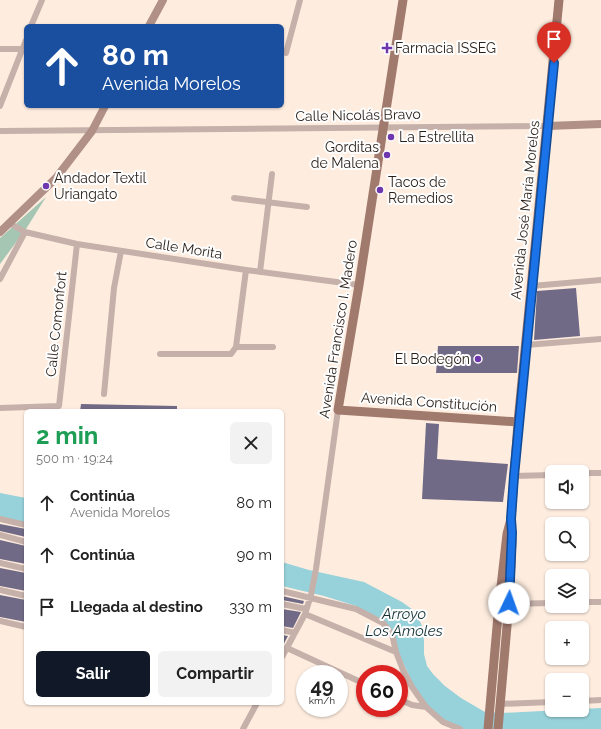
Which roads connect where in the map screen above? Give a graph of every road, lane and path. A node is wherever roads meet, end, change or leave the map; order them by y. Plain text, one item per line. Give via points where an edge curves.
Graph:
1 (42, 0) edge
2 (163, 0) edge
3 (300, 0) edge
4 (403, 0) edge
5 (559, 0) edge
6 (32, 24) edge
7 (150, 24) edge
8 (24, 44) edge
9 (22, 48) junction
10 (0, 49) edge
11 (286, 53) dead end
12 (0, 106) edge
13 (104, 108) edge
14 (601, 124) edge
15 (548, 126) junction
16 (384, 127) junction
17 (0, 131) edge
18 (92, 131) junction
19 (272, 174) dead end
20 (234, 198) dead end
21 (269, 202) junction
22 (307, 207) dead end
23 (9, 223) junction
24 (0, 232) edge
25 (25, 232) junction
26 (77, 244) junction
27 (121, 251) junction
28 (246, 270) junction
29 (2, 271) edge
30 (260, 272) junction
31 (0, 279) edge
32 (601, 280) edge
33 (360, 285) junction
34 (532, 286) junction
35 (601, 339) edge
36 (526, 345) junction
37 (236, 347) junction
38 (273, 347) dead end
39 (160, 354) dead end
40 (104, 394) dead end
41 (0, 408) edge
42 (338, 410) junction
43 (518, 422) junction
44 (589, 473) edge
45 (601, 473) edge
46 (545, 475) edge
47 (514, 476) junction
48 (0, 519) edge
49 (511, 519) junction
50 (24, 525) edge
51 (0, 535) edge
52 (24, 541) edge
53 (0, 563) edge
54 (24, 569) edge
55 (0, 590) edge
56 (284, 591) edge
57 (24, 596) edge
58 (310, 597) junction
59 (589, 602) edge
60 (601, 602) edge
61 (509, 603) junction
62 (545, 603) edge
63 (499, 604) junction
64 (284, 605) edge
65 (306, 612) junction
66 (0, 621) edge
67 (24, 627) edge
68 (284, 630) edge
69 (295, 633) junction
70 (287, 648) junction
71 (396, 652) junction
72 (284, 653) edge
73 (356, 680) edge
74 (589, 700) edge
75 (601, 700) edge
76 (408, 703) edge
77 (545, 703) edge
78 (256, 705) edge
79 (426, 707) junction
80 (500, 707) junction
81 (243, 729) edge
82 (460, 729) edge
83 (488, 729) edge
84 (498, 729) edge

1 - 6 street
2 - 7 street
3 - 11 street
4 - 16 main road, Avenida Francisco I. Madero
5 - 15 main road, Avenida José María Morelos
8 - 9 street
9 - 10 street
9 - 12 street
13 - 18 street
14 - 15 street
15 - 16 street, Calle Nicolás Bravo
15 - 34 main road, Avenida José María Morelos
16 - 18 street, Calle Nicolás Bravo
16 - 33 main road, Avenida Francisco I. Madero
17 - 18 street, Calle Nicolás Bravo
18 - 23 street via 56,178
19 - 21 street
20 - 21 street
21 - 22 street
21 - 30 street
23 - 24 street
23 - 25 street, Calle Morita
25 - 26 street, Calle Morita
25 - 29 street
26 - 27 street, Calle Morita
26 - 41 street, Calle Comonfort via 59,406
27 - 28 street, Calle Morita
27 - 40 street via 114,288
28 - 30 street, Calle Morita
28 - 37 street
29 - 31 street
30 - 33 street, Calle Morita
32 - 34 street
33 - 42 main road, Avenida Francisco I. Madero
34 - 36 main road, Avenida José María Morelos
35 - 36 street
36 - 43 main road, Avenida José María Morelos
37 - 38 street
37 - 39 street via 231,354
42 - 43 main road, Avenida Constitución
42 - 58 street, Avenida Francisco I. Madero
43 - 47 main road, Avenida José María Morelos
44 - 45 street
46 - 47 street
47 - 49 main road, Avenida José María Morelos
48 - 50 street
49 - 61 main road
49 - 63 main road
51 - 52 street
53 - 54 street
55 - 57 street
56 - 58 street
58 - 65 street, Avenida Francisco I. Madero
58 - 71 street via 356,609 383,623 392,634
59 - 60 street
61 - 62 street
61 - 63 street
61 - 80 main road
63 - 83 main road
64 - 65 street
65 - 69 street, Avenida Francisco I. Madero
65 - 71 street
66 - 67 street
68 - 69 street
69 - 70 street, Avenida Francisco I. Madero
70 - 72 street, Avenida Francisco I. Madero
70 - 73 street
71 - 79 street via 412,687
74 - 75 street
76 - 79 street
77 - 80 street
78 - 81 street
79 - 82 street via 443,722
80 - 84 main road

